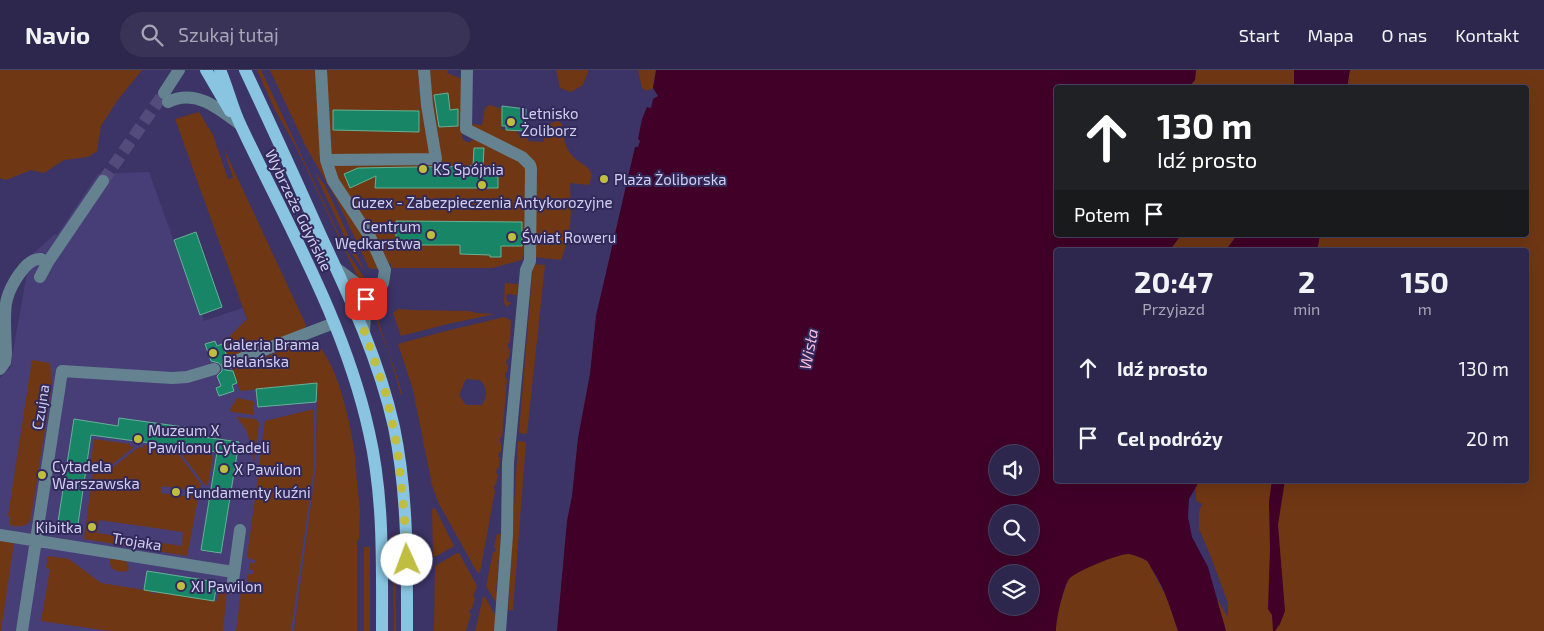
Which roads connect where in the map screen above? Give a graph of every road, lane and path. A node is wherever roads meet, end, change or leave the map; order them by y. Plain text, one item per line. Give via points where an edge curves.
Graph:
1 (179, 70) edge
2 (206, 70) edge
3 (220, 70) edge
4 (245, 70) edge
5 (321, 70) edge
6 (424, 70) edge
7 (455, 70) edge
8 (467, 72) edge
9 (240, 124) junction
10 (326, 160) junction
11 (103, 181) tunnel mouth
12 (48, 262) junction
13 (336, 268) junction
14 (40, 277) dead end
15 (370, 290) junction
16 (334, 323) junction
17 (364, 330) junction
18 (230, 363) dead end
19 (0, 368) edge
20 (214, 369) dead end
21 (240, 530) dead end
22 (0, 535) edge
23 (36, 541) junction
24 (234, 572) junction
25 (232, 588) dead end
26 (22, 631) edge
27 (382, 631) edge
28 (407, 631) edge
29 (500, 631) edge

1 - 9 street via 166,98 197,98
2 - 9 main road
3 - 9 main road, Wybrzeże Gdyńskie
4 - 13 main road, Wybrzeże Gdyńskie
5 - 10 street
6 - 10 street via 436,159
7 - 8 street
8 - 29 street via 466,129 522,157 531,169 530,261 526,270 508,463
9 - 16 main road, Wybrzeże Gdyńskie
10 - 15 street via 334,182 384,265 383,283
11 - 12 street
12 - 14 street
12 - 19 street via 34,260 23,269 10,291 6,301 5,362
13 - 15 street
13 - 17 main road, Wybrzeże Gdyńskie
15 - 17 street via 366,299
16 - 18 street
16 - 27 main road, Wybrzeże Gdyńskie via 359,390 372,447 380,504
17 - 28 main road, Wybrzeże Gdyńskie via 386,394 397,445 406,534
20 - 23 street, Czujna via 172,378 62,371
21 - 24 street
22 - 23 street, Trojaka
23 - 24 street, Trojaka
23 - 26 street
24 - 25 street

